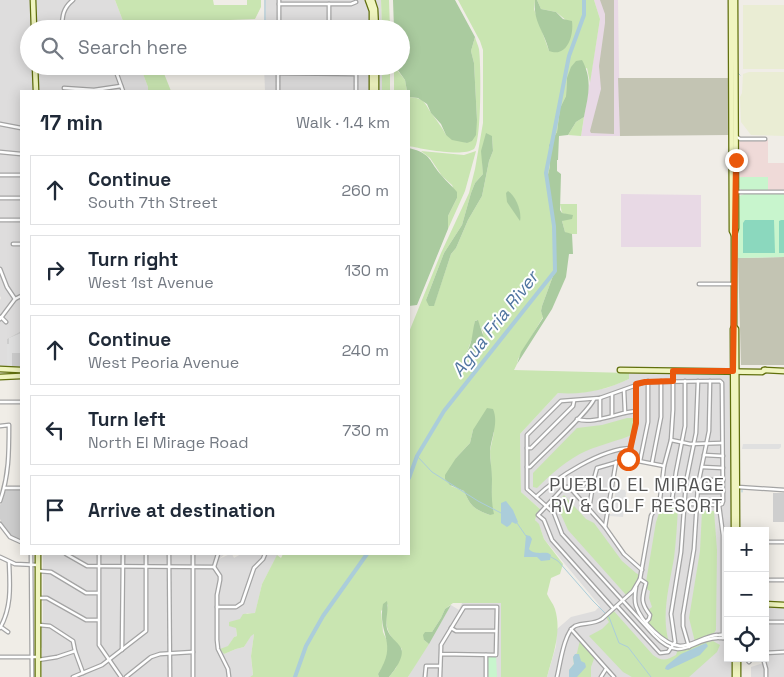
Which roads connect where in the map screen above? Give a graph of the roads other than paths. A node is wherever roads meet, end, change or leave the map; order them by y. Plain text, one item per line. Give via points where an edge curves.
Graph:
1 (33, 0) edge
2 (73, 0) edge
3 (368, 0) edge
4 (372, 0) edge
5 (731, 0) edge
6 (735, 0) edge
7 (279, 2) edge
8 (356, 2) dead end
9 (329, 4) junction
10 (34, 20) edge
11 (62, 20) edge
12 (280, 20) edge
13 (329, 20) edge
14 (372, 20) edge
15 (376, 20) edge
16 (733, 31) junction
17 (35, 75) edge
18 (117, 75) edge
19 (278, 75) edge
20 (356, 75) edge
21 (372, 75) edge
22 (376, 75) edge
23 (733, 77) junction
24 (121, 86) junction
25 (64, 88) dead end
26 (36, 90) edge
27 (123, 90) edge
28 (278, 90) edge
29 (356, 90) edge
30 (372, 90) edge
31 (376, 90) edge
32 (0, 124) edge
33 (20, 128) edge
34 (736, 137) junction
35 (765, 139) dead end
36 (0, 152) edge
37 (20, 154) edge
38 (0, 175) edge
39 (20, 175) edge
40 (734, 192) junction
41 (784, 192) edge
42 (0, 198) edge
43 (20, 198) edge
44 (0, 220) edge
45 (20, 220) edge
46 (13, 244) dead end
47 (20, 244) edge
48 (0, 269) edge
49 (699, 284) dead end
50 (734, 284) junction
51 (20, 296) edge
52 (15, 299) junction
53 (1, 318) edge
54 (6, 322) dead end
55 (0, 369) edge
56 (20, 370) edge
57 (620, 370) dead end
58 (673, 371) junction
59 (735, 371) junction
60 (784, 371) edge
61 (20, 376) edge
62 (0, 377) edge
63 (648, 381) junction
64 (661, 381) junction
65 (673, 381) junction
66 (685, 381) junction
67 (698, 381) junction
68 (710, 381) junction
69 (636, 384) junction
70 (624, 390) junction
71 (612, 395) junction
72 (600, 398) junction
73 (594, 399) junction
74 (574, 401) junction
75 (0, 402) edge
76 (20, 402) edge
77 (636, 411) junction
78 (625, 412) junction
79 (612, 415) junction
80 (578, 419) junction
81 (600, 419) junction
82 (0, 426) edge
83 (670, 440) junction
84 (682, 443) junction
85 (707, 443) junction
86 (722, 443) junction
87 (694, 444) junction
88 (526, 448) junction
89 (631, 448) junction
90 (704, 455) junction
91 (723, 456) junction
92 (628, 459) junction
93 (640, 461) junction
94 (616, 462) junction
95 (652, 463) junction
96 (664, 466) junction
97 (527, 467) junction
98 (702, 468) junction
99 (723, 468) junction
100 (594, 479) junction
101 (699, 480) junction
102 (723, 480) junction
103 (735, 487) junction
104 (5, 488) junction
105 (20, 488) edge
106 (572, 490) junction
107 (784, 490) edge
108 (698, 492) junction
109 (723, 492) junction
110 (536, 498) junction
111 (0, 501) edge
112 (684, 504) junction
113 (697, 504) junction
114 (719, 504) junction
115 (546, 506) junction
116 (589, 509) junction
117 (0, 524) edge
118 (736, 527) edge
119 (605, 528) junction
120 (20, 542) edge
121 (769, 542) edge
122 (784, 542) edge
123 (31, 555) edge
124 (38, 555) edge
125 (68, 555) edge
126 (99, 555) edge
127 (123, 555) edge
128 (146, 555) edge
129 (169, 555) edge
130 (193, 555) edge
131 (218, 555) edge
132 (265, 555) edge
133 (0, 557) edge
134 (9, 562) junction
135 (31, 565) junction
136 (99, 566) junction
137 (123, 566) junction
138 (146, 566) junction
139 (169, 566) junction
140 (250, 566) dead end
141 (193, 567) junction
142 (214, 567) junction
143 (38, 568) junction
144 (254, 568) junction
145 (642, 570) junction
146 (640, 579) junction
147 (769, 580) edge
148 (784, 580) edge
149 (637, 586) junction
150 (98, 593) junction
151 (38, 598) junction
152 (623, 600) junction
153 (769, 604) edge
154 (784, 605) edge
155 (617, 606) junction
156 (218, 607) junction
157 (613, 608) junction
158 (98, 620) junction
159 (769, 622) edge
160 (784, 622) edge
161 (645, 623) junction
162 (38, 625) junction
163 (0, 628) edge
164 (451, 628) junction
165 (571, 630) junction
166 (496, 631) junction
167 (8, 632) dead end
168 (724, 636) joint
169 (673, 646) junction
170 (689, 646) junction
171 (122, 650) junction
172 (75, 651) junction
173 (169, 652) junction
174 (193, 652) junction
175 (784, 652) edge
176 (769, 653) edge
177 (441, 654) junction
178 (486, 655) junction
179 (0, 657) edge
180 (31, 657) junction
181 (38, 658) junction
182 (108, 660) junction
183 (737, 662) edge
184 (764, 662) edge
185 (440, 666) junction
186 (606, 669) junction
187 (84, 673) junction
188 (129, 676) edge
189 (32, 677) edge
190 (38, 677) edge
191 (73, 677) edge
192 (121, 677) edge
193 (170, 677) edge
194 (193, 677) edge
195 (229, 677) edge
196 (425, 677) edge
197 (440, 677) edge
198 (486, 677) edge
199 (557, 677) edge
200 (600, 677) edge
201 (614, 677) edge
202 (736, 677) edge
203 (766, 677) edge

1 - 10 main road
2 - 11 street via 66,6
3 - 14 main road
4 - 15 main road
5 - 16 main road
6 - 16 main road
7 - 9 street
7 - 12 street
8 - 9 street
9 - 13 street
16 - 23 main road
17 - 26 main road
18 - 24 street
19 - 28 street
20 - 29 street
21 - 30 main road
22 - 31 main road
23 - 34 main road
23 - 40 main road
24 - 25 street via 94,90
24 - 27 street
32 - 33 street
34 - 35 street
34 - 40 main road
36 - 37 street
38 - 39 street
40 - 41 street
40 - 50 main road
42 - 43 street
44 - 45 street
46 - 47 street
48 - 52 street
49 - 50 street
50 - 59 main road
51 - 52 street
52 - 53 street
53 - 54 street
55 - 56 main road
57 - 58 main road
58 - 59 main road
58 - 65 street
59 - 60 main road
59 - 103 main road
61 - 62 main road
63 - 64 street
63 - 69 street
63 - 93 street via 648,422
64 - 65 street
64 - 95 street via 661,417
65 - 66 street
65 - 83 street
66 - 67 street
66 - 84 street
67 - 68 street
67 - 87 street
68 - 85 street
68 - 86 street via 722,381
69 - 70 street
69 - 77 street
70 - 71 street
70 - 78 street
71 - 72 street
71 - 79 street
72 - 73 street
72 - 81 street
73 - 74 street
73 - 80 street
74 - 88 street via 573,406 531,448
74 - 88 street via 561,401 527,437
75 - 76 street
77 - 78 street
77 - 89 street
78 - 79 street
79 - 81 street
80 - 81 street
80 - 97 street
82 - 104 street via 9,425 9,465
83 - 84 street
83 - 96 street
84 - 87 street
84 - 112 street via 672,500
85 - 86 street
85 - 87 street
85 - 90 street
86 - 91 street
87 - 112 street
88 - 97 street
89 - 92 street
89 - 110 street via 593,458 564,474
90 - 91 street
90 - 98 street
91 - 99 street
92 - 93 street
92 - 94 street
93 - 95 street
94 - 100 street via 597,468
94 - 119 street
95 - 96 street
96 - 145 street via 660,499 650,516
97 - 110 street via 527,489
98 - 99 street
98 - 101 street
99 - 102 street
100 - 106 street
100 - 116 street
101 - 102 street
101 - 108 street
102 - 109 street
103 - 107 street
103 - 118 main road
104 - 105 street
104 - 111 street
106 - 115 street via 564,487
106 - 116 street
108 - 109 street
108 - 113 street
109 - 114 street via 723,503
110 - 115 street
112 - 113 street
112 - 169 street via 681,552 671,614
113 - 114 street
113 - 170 street via 694,550 683,616
114 - 168 street via 723,535
115 - 152 street via 554,514 562,534
115 - 157 street via 538,515 544,520 552,540
116 - 119 street
117 - 120 street via 10,537
119 - 145 street via 624,554
121 - 122 street
123 - 135 street
124 - 143 main road
125 - 136 street via 87,566
126 - 136 street
127 - 137 street
128 - 138 street
129 - 139 street
130 - 141 street
131 - 142 street
132 - 144 street
133 - 134 street
134 - 135 street
134 - 163 street via 10,599
135 - 143 street
135 - 180 street
136 - 137 street
136 - 150 street
137 - 138 street
137 - 171 street
138 - 139 street
138 - 171 street via 146,631
139 - 141 street
139 - 173 street
140 - 144 street
141 - 142 street
141 - 174 street
142 - 156 street via 220,576
143 - 150 street via 86,593
143 - 151 main road
144 - 156 street via 242,603 236,607
145 - 146 street
146 - 149 street
146 - 161 street via 646,584 642,599 650,615
147 - 148 street
149 - 152 street
149 - 161 street via 635,604
150 - 158 street
151 - 158 street via 47,598 86,620
151 - 162 main road
152 - 155 street
152 - 161 street
153 - 154 main road
155 - 157 street
155 - 169 street via 660,653 668,652
156 - 195 street via 218,646
157 - 165 street via 596,622
158 - 182 street via 99,645
159 - 160 street
161 - 169 street
162 - 172 street via 50,626 70,638
162 - 181 main road
163 - 167 street
164 - 166 street
164 - 166 street via 464,607 496,607
164 - 177 street via 441,645
165 - 186 street
165 - 199 street via 565,641
166 - 178 street via 496,655
168 - 170 street
169 - 170 street
171 - 182 street
172 - 181 street via 57,657
172 - 187 street
173 - 174 street
173 - 188 street via 151,657
173 - 193 street
174 - 194 street
175 - 176 street
177 - 178 street
177 - 185 street
178 - 198 street
179 - 180 street
180 - 181 street
180 - 189 street
181 - 190 main road
182 - 187 street
182 - 192 street
183 - 202 main road
184 - 203 street
185 - 196 street via 426,666
185 - 197 street
186 - 200 street
186 - 201 street
187 - 191 street

